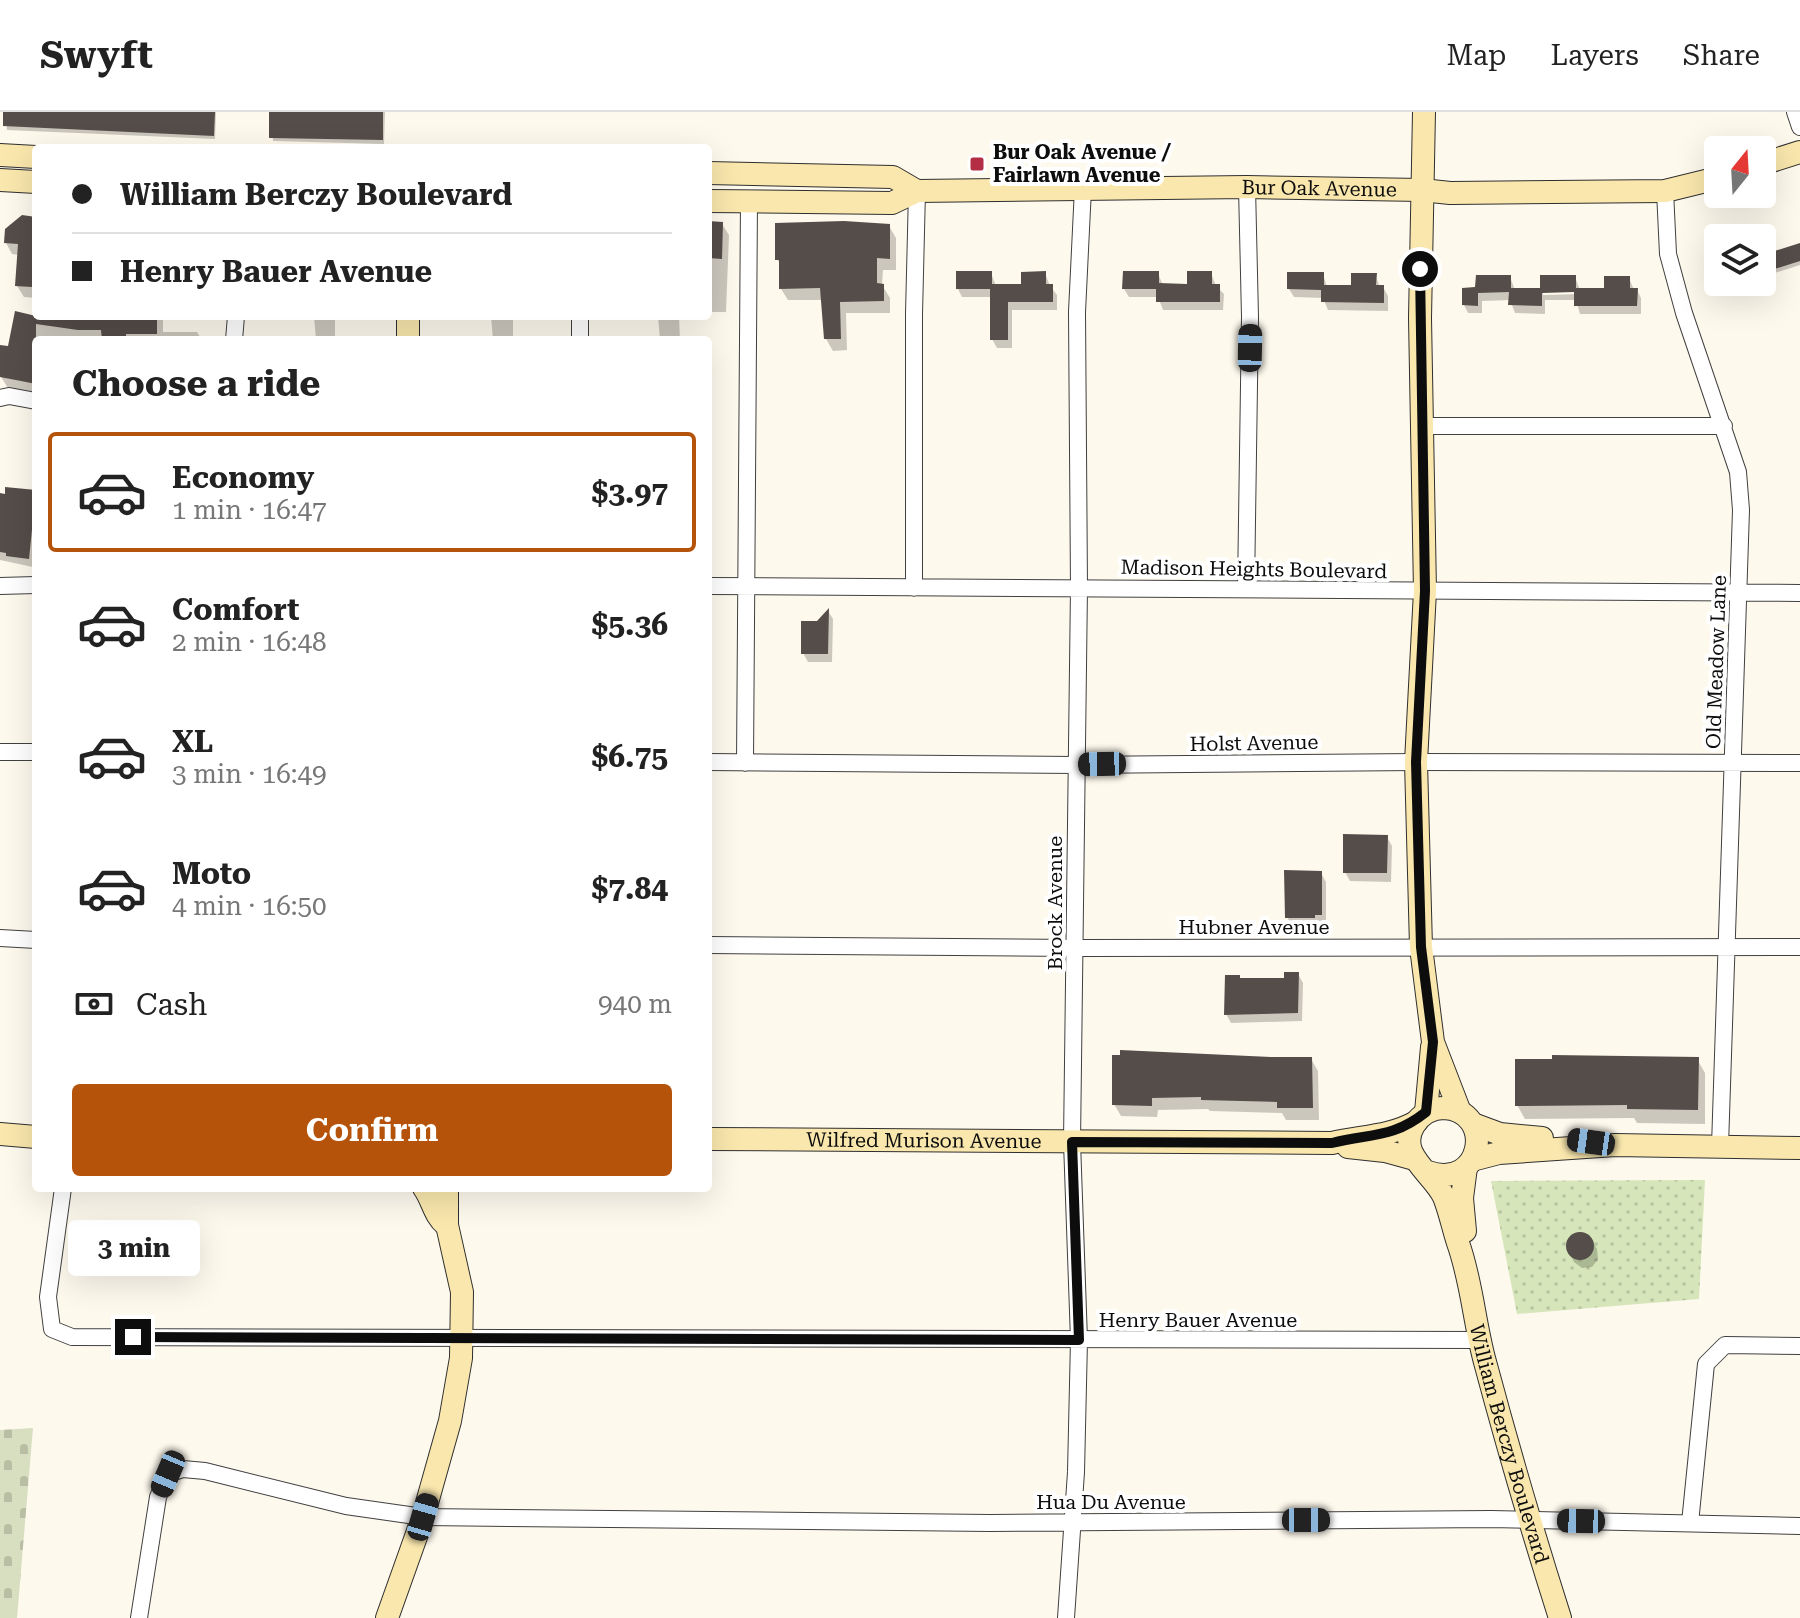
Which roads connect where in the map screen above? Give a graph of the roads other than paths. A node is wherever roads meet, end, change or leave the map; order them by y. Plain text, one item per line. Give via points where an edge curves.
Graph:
1 (1424, 112) edge
2 (1795, 112) edge
3 (1800, 127) edge
4 (1800, 152) edge
5 (0, 155) edge
6 (32, 157) edge
7 (1776, 160) edge
8 (712, 173) edge
9 (0, 180) edge
10 (1704, 181) edge
11 (32, 182) edge
12 (1247, 187) junction
13 (1083, 188) junction
14 (1422, 190) junction
15 (917, 191) junction
16 (1665, 191) junction
17 (712, 201) edge
18 (749, 201) junction
19 (0, 398) edge
20 (32, 400) edge
21 (1421, 426) junction
22 (1724, 426) junction
23 (32, 585) edge
24 (0, 586) edge
25 (712, 586) edge
26 (748, 586) junction
27 (1079, 587) junction
28 (914, 588) junction
29 (1246, 589) junction
30 (1425, 591) junction
31 (1739, 592) junction
32 (1800, 593) edge
33 (0, 752) edge
34 (32, 752) edge
35 (712, 762) edge
36 (1416, 762) junction
37 (745, 763) junction
38 (1732, 763) junction
39 (1800, 763) edge
40 (1076, 765) junction
41 (0, 938) edge
42 (32, 940) edge
43 (712, 945) edge
44 (1421, 947) junction
45 (1725, 947) junction
46 (1800, 947) edge
47 (1075, 948) junction
48 (1433, 1042) junction
49 (1421, 1117) junction
50 (1466, 1118) junction
51 (0, 1134) edge
52 (32, 1137) edge
53 (712, 1139) edge
54 (1072, 1142) junction
55 (1332, 1143) junction
56 (1615, 1145) junction
57 (1720, 1146) junction
58 (1800, 1148) edge
59 (1469, 1163) junction
60 (1421, 1165) junction
61 (62, 1192) edge
62 (427, 1192) edge
63 (447, 1192) edge
64 (447, 1225) junction
65 (1467, 1268) junction
66 (461, 1338) junction
67 (1079, 1340) junction
68 (1480, 1340) junction
69 (1800, 1346) edge
70 (423, 1517) junction
71 (1529, 1520) junction
72 (1072, 1522) junction
73 (1690, 1523) junction
74 (1800, 1526) edge
75 (139, 1618) edge
76 (387, 1618) edge
77 (1066, 1618) edge
78 (1560, 1618) edge

1 - 14 street
2 - 3 street
4 - 7 street
5 - 6 street
8 - 15 street, Bur Oak Avenue via 893,177
9 - 11 street
10 - 16 street, Bur Oak Avenue
12 - 13 street, Bur Oak Avenue
12 - 14 street, Bur Oak Avenue
12 - 29 street
13 - 15 street, Bur Oak Avenue
13 - 27 street, Brock Avenue via 1077,312
14 - 16 street, Bur Oak Avenue
14 - 21 street
15 - 18 street, Bur Oak Avenue via 892,203
15 - 28 street
16 - 22 street, Old Meadow Lane via 1668,254
17 - 18 street, Bur Oak Avenue
18 - 26 street
19 - 20 street
21 - 22 street
21 - 30 street
22 - 31 street, Old Meadow Lane via 1738,472
23 - 24 street
25 - 26 street, Madison Heights Boulevard
26 - 28 street, Madison Heights Boulevard
26 - 37 street
27 - 28 street, Madison Heights Boulevard
27 - 29 street, Madison Heights Boulevard
27 - 40 street, Brock Avenue
29 - 30 street, Madison Heights Boulevard
30 - 31 street, Madison Heights Boulevard
30 - 36 street
31 - 32 street, Madison Heights Boulevard
31 - 38 street, Old Meadow Lane
33 - 34 street
35 - 37 street, Holst Avenue
36 - 38 street, Holst Avenue
36 - 40 street, Holst Avenue
36 - 44 street
37 - 40 street, Holst Avenue
38 - 39 street, Holst Avenue
38 - 45 street, Old Meadow Lane
40 - 47 street, Brock Avenue
41 - 42 street
43 - 47 street, Hubner Avenue
44 - 45 street, Hubner Avenue
44 - 47 street, Hubner Avenue
44 - 48 street
45 - 46 street, Hubner Avenue
45 - 57 street, Old Meadow Lane
47 - 54 street, Brock Avenue
48 - 49 street
48 - 50 street
49 - 50 street via 1437,1108
49 - 55 street, Wilfred Murison Avenue via 1385,1135
49 - 60 street via 1409,1140
50 - 56 street via 1500,1134
50 - 59 street via 1477,1142
51 - 52 street
53 - 54 street, Wilfred Murison Avenue
54 - 55 street, Wilfred Murison Avenue
54 - 67 street, Brock Avenue
55 - 60 street, Wilfred Murison Avenue
56 - 57 street
56 - 59 street via 1499,1153
57 - 58 street
59 - 60 street via 1448,1175
59 - 65 street, William Berczy Boulevard via 1462,1198
60 - 65 street, William Berczy Boulevard via 1445,1201
61 - 66 street, Henry Bauer Avenue via 48,1297 52,1329 72,1337
62 - 64 street via 437,1218
63 - 64 street
64 - 66 street via 462,1292
65 - 68 street, William Berczy Boulevard
66 - 67 street, Henry Bauer Avenue
66 - 70 street via 450,1421
67 - 68 street, Henry Bauer Avenue
67 - 72 street, Brock Avenue
68 - 71 street, William Berczy Boulevard
69 - 73 street via 1725,1345 1706,1364
70 - 72 street, Hua Du Avenue
70 - 75 street, Hua Du Avenue via 346,1506 205,1471 168,1474 158,1497
70 - 76 street
71 - 72 street, Hua Du Avenue
71 - 73 street, Hua Du Avenue
71 - 78 street, William Berczy Boulevard
72 - 77 street, Brock Avenue
73 - 74 street, Hua Du Avenue

